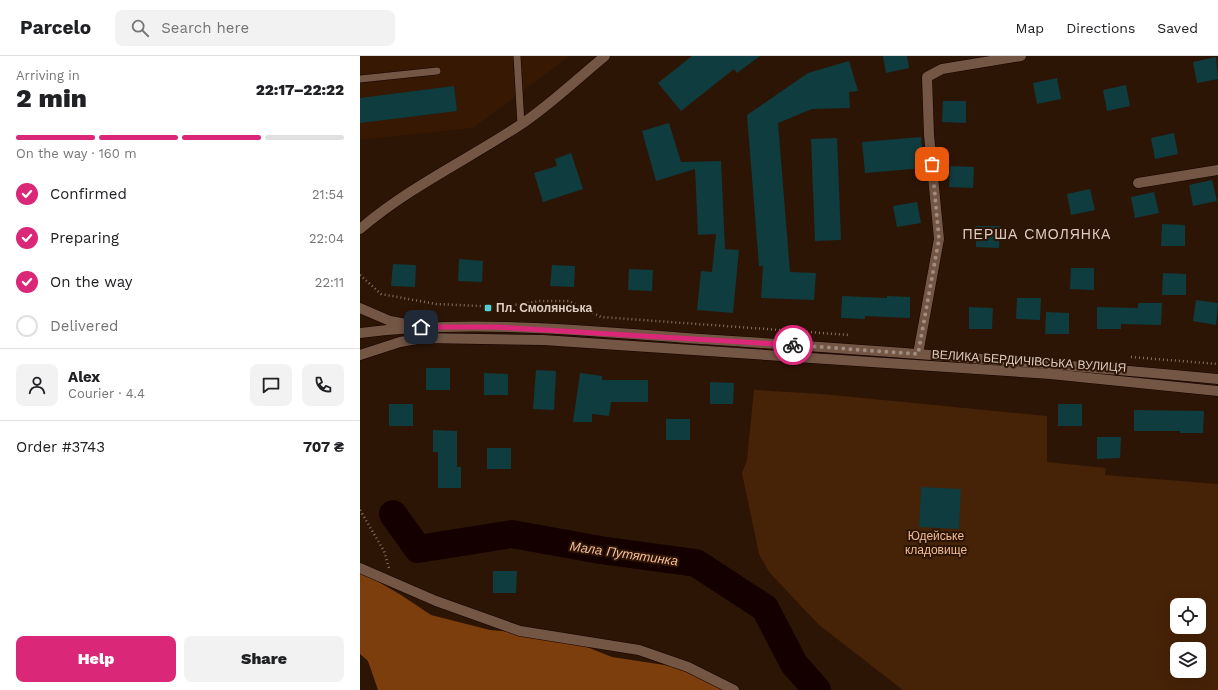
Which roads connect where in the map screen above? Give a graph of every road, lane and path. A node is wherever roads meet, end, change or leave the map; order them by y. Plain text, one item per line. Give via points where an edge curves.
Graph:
1 (517, 56) edge
2 (1021, 56) edge
3 (600, 58) edge
4 (437, 71) dead end
5 (360, 79) edge
6 (521, 124) junction
7 (1218, 170) edge
8 (1138, 184) dead end
9 (360, 229) edge
10 (360, 275) edge
11 (360, 308) edge
12 (421, 327) junction
13 (360, 333) edge
14 (850, 335) dead end
15 (918, 354) junction
16 (360, 355) edge
17 (1124, 356) dead end
18 (1218, 364) edge
19 (1218, 379) edge
20 (1218, 392) edge
21 (360, 510) edge
22 (360, 568) edge
23 (394, 583) junction
24 (734, 690) edge

1 - 6 lane
2 - 15 main road via 942,69 927,77 929,135 939,239
3 - 6 main road
4 - 5 lane
6 - 9 main road via 424,183
7 - 8 main road
10 - 14 path via 381,294 436,304 500,307 540,301 568,301 601,317
11 - 12 main road via 390,321
12 - 13 main road
12 - 15 main road, ВЕЛИКА БЕРДИЧІВСЬКА ВУЛИЦЯ via 585,331
15 - 19 main road, ВЕЛИКА БЕРДИЧІВСЬКА ВУЛИЦЯ
16 - 20 main road, ВЕЛИКА БЕРДИЧІВСЬКА ВУЛИЦЯ via 400,342 423,338 543,340 1050,374
17 - 18 path
21 - 23 path via 384,551
22 - 23 main road
23 - 24 main road via 520,631 639,650 688,666

